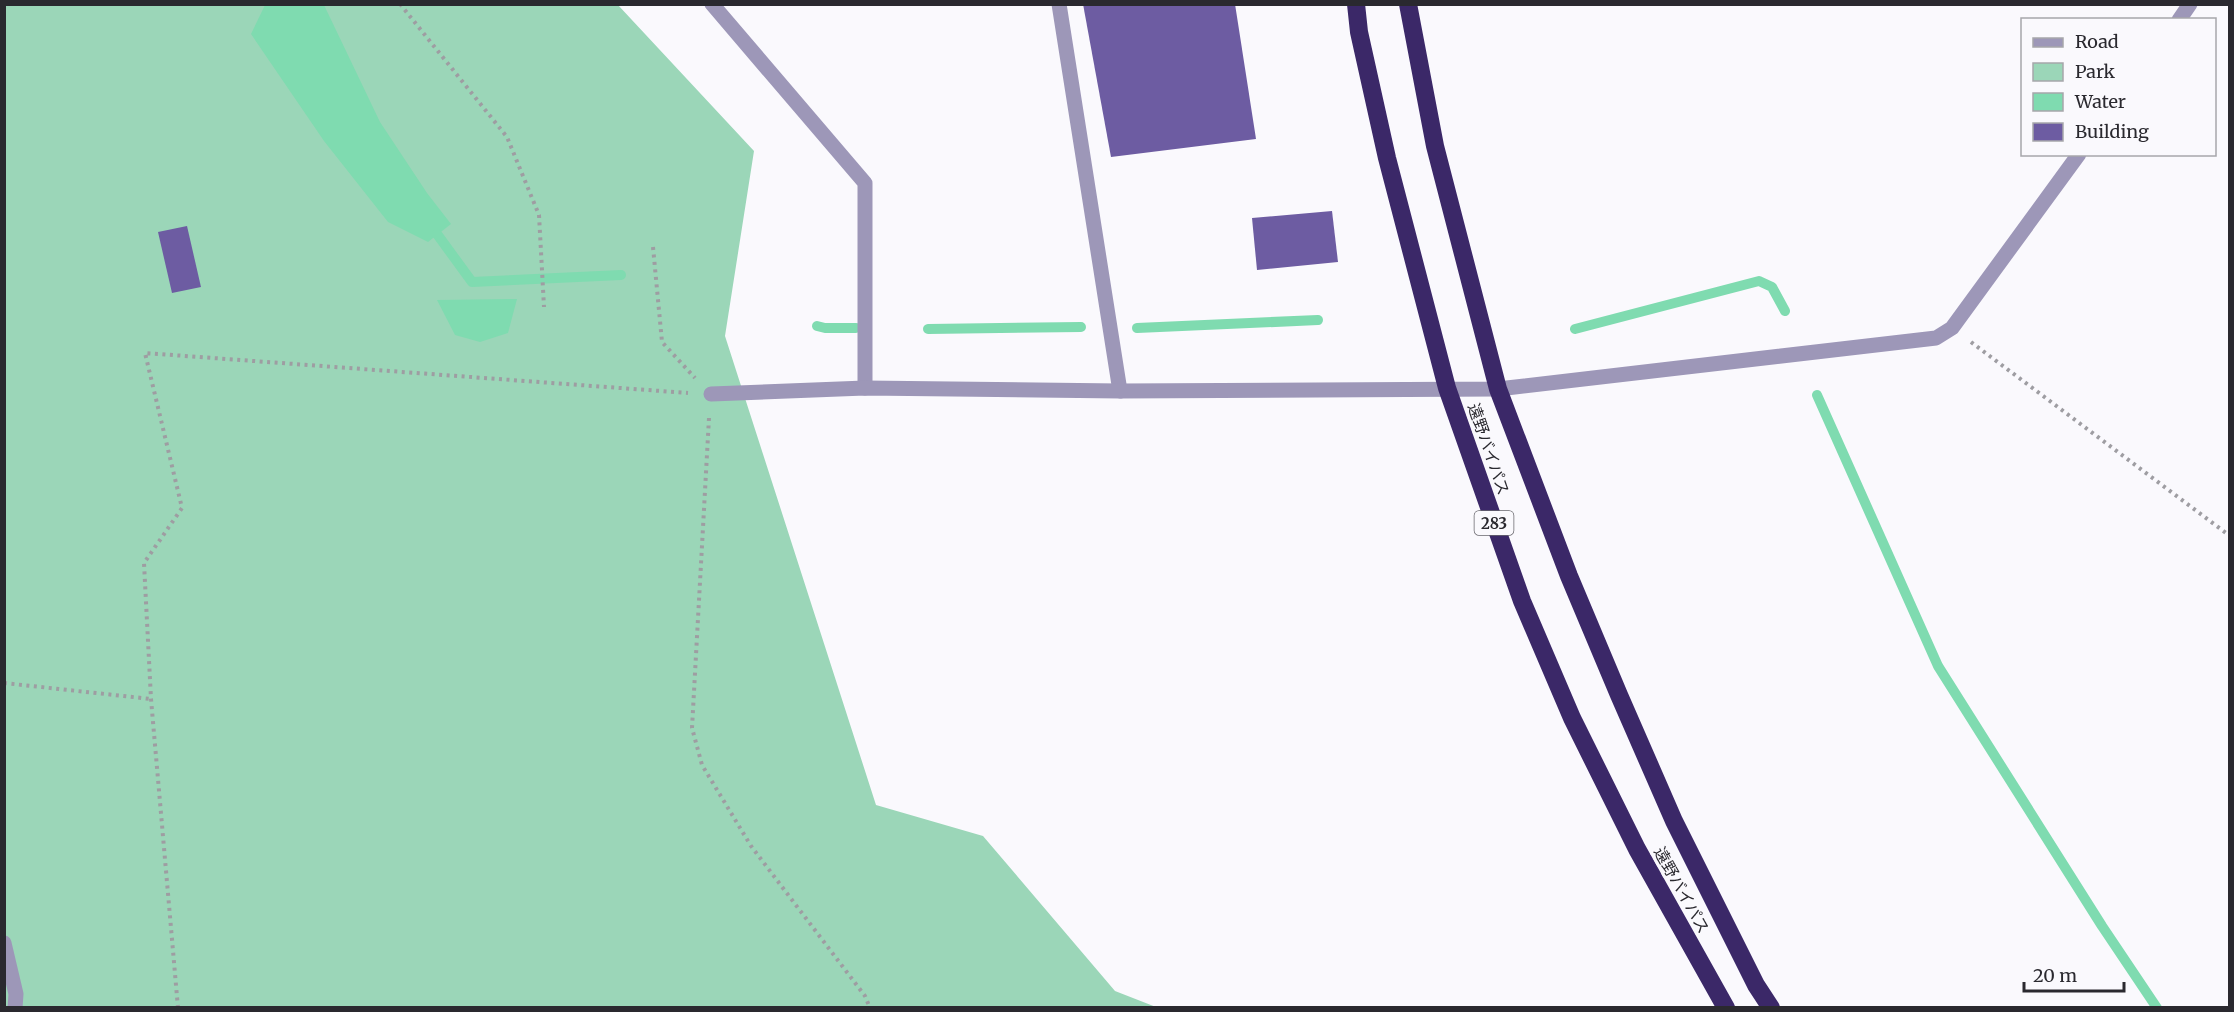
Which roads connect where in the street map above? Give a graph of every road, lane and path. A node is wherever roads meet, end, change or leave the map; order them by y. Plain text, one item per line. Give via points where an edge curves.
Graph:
1 (400, 4) edge
2 (712, 4) edge
3 (1059, 4) edge
4 (1356, 4) edge
5 (1408, 4) edge
6 (2190, 4) edge
7 (2180, 18) edge
8 (2078, 156) edge
9 (653, 247) dead end
10 (543, 307) dead end
11 (1952, 328) junction
12 (865, 388) junction
13 (1447, 388) junction
14 (1498, 389) junction
15 (1120, 391) junction
16 (711, 394) junction
17 (2229, 536) edge
18 (4, 683) edge
19 (151, 699) junction
20 (4, 943) edge
21 (15, 1008) edge
22 (178, 1008) edge
23 (870, 1008) edge
24 (1726, 1008) edge
25 (1771, 1008) edge

1 - 10 path via 507,137 539,215
2 - 12 street via 865,183
3 - 15 street
4 - 13 highway, 遠野バイパス / 283 via 1387,158
5 - 14 highway, 遠野バイパス via 1435,146
6 - 7 street
8 - 11 street
9 - 16 path via 662,342
11 - 14 street via 1936,338
11 - 17 path
12 - 15 street
12 - 16 street
13 - 14 street
13 - 15 street
13 - 24 highway, 遠野バイパス / 283 via 1522,601 1572,718 1637,849
14 - 25 highway, 遠野バイパス via 1569,576 1674,821
16 - 19 path via 145,353 182,508 144,563
16 - 23 path via 692,728 702,765 751,846 865,996
18 - 19 path
19 - 22 path
20 - 21 street via 16,994

